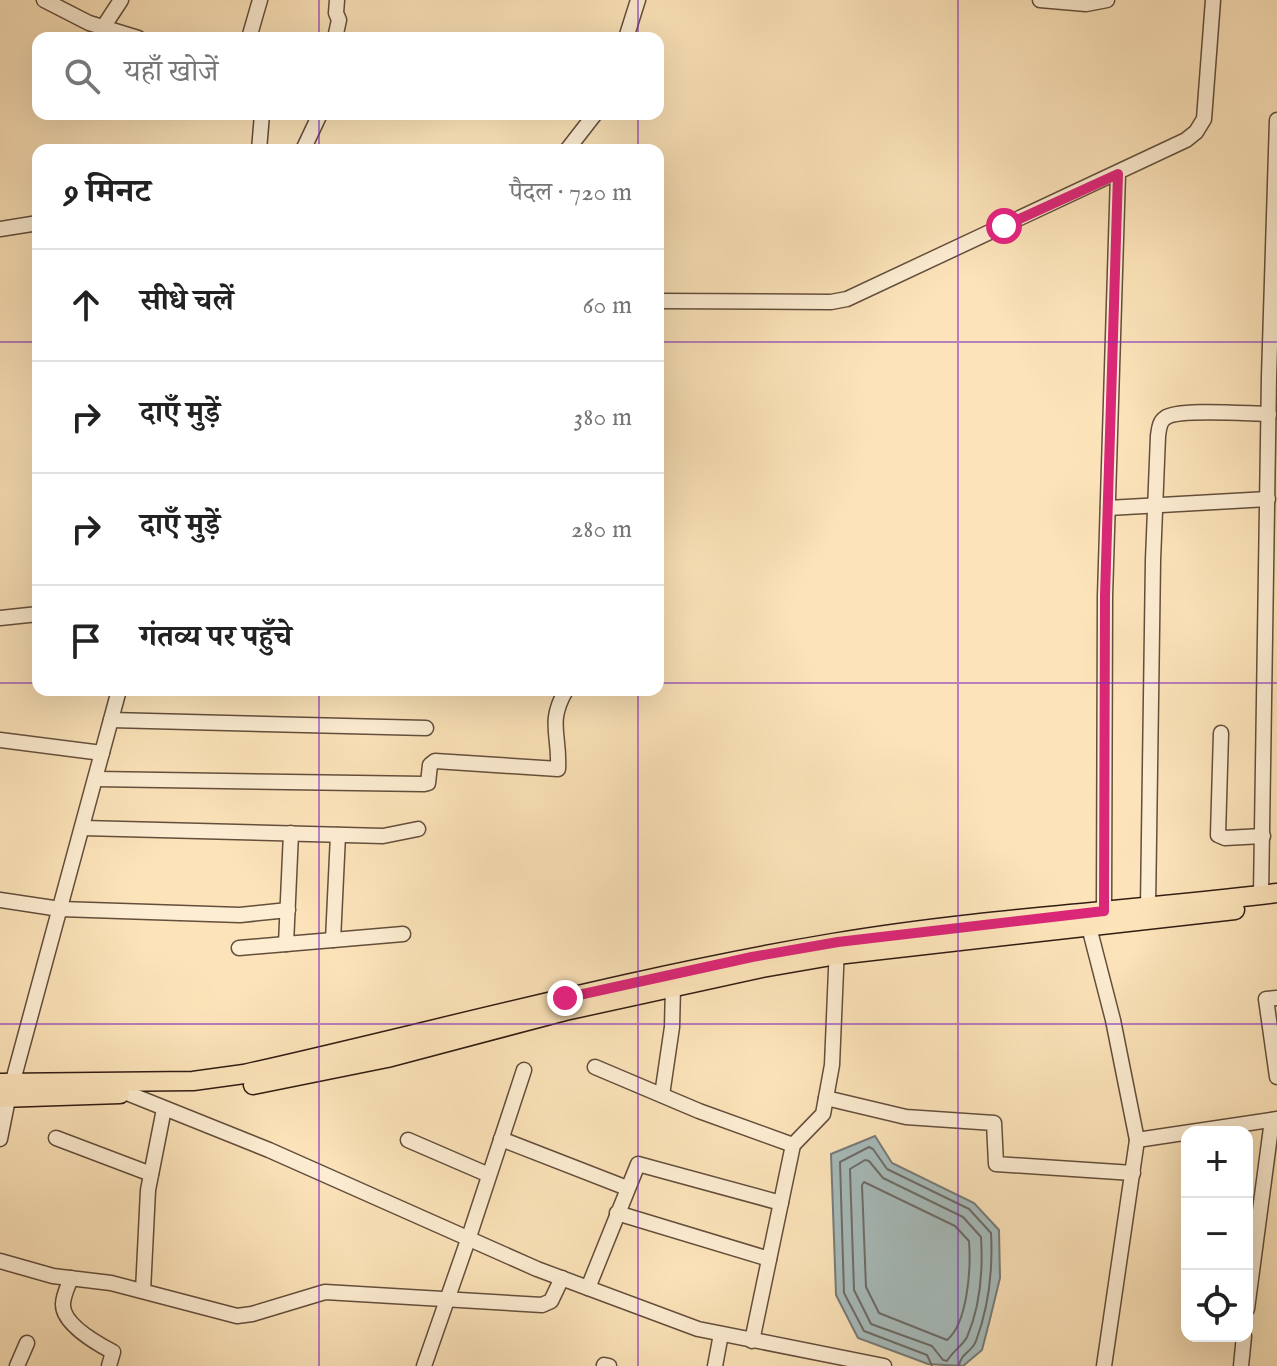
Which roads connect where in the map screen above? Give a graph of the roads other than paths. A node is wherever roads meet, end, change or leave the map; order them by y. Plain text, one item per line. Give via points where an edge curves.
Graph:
1 (44, 0) edge
2 (121, 0) edge
3 (260, 0) edge
4 (337, 0) edge
5 (638, 0) edge
6 (1040, 0) edge
7 (1107, 0) edge
8 (1213, 0) edge
9 (104, 26) junction
10 (121, 32) edge
11 (251, 32) edge
12 (336, 32) edge
13 (628, 32) edge
14 (262, 120) edge
15 (317, 120) edge
16 (590, 120) edge
17 (1277, 120) edge
18 (260, 144) edge
19 (306, 144) edge
20 (572, 144) edge
21 (1276, 170) edge
22 (1118, 174) junction
23 (32, 224) edge
24 (0, 229) edge
25 (1274, 286) edge
26 (664, 301) edge
27 (1269, 414) junction
28 (1268, 499) junction
29 (1156, 505) junction
30 (1108, 508) junction
31 (32, 615) edge
32 (0, 618) edge
33 (1271, 681) edge
34 (117, 696) edge
35 (563, 696) edge
36 (111, 720) junction
37 (426, 728) dead end
38 (1221, 733) dead end
39 (0, 740) edge
40 (102, 753) junction
41 (96, 779) junction
42 (83, 828) junction
43 (418, 829) dead end
44 (291, 833) junction
45 (338, 835) junction
46 (1263, 836) junction
47 (1272, 897) edge
48 (0, 900) edge
49 (1148, 907) junction
50 (60, 909) junction
51 (288, 910) junction
52 (1104, 911) junction
53 (1089, 927) junction
54 (403, 934) dead end
55 (333, 940) junction
56 (286, 944) junction
57 (239, 948) dead end
58 (837, 949) junction
59 (673, 987) junction
60 (1277, 998) edge
61 (595, 1067) dead end
62 (524, 1070) dead end
63 (1277, 1077) edge
64 (102, 1082) junction
65 (6, 1085) edge
66 (128, 1093) junction
67 (662, 1095) junction
68 (826, 1098) junction
69 (164, 1109) junction
70 (1274, 1119) edge
71 (56, 1138) dead end
72 (0, 1139) edge
73 (501, 1139) junction
74 (408, 1140) dead end
75 (1137, 1140) junction
76 (793, 1145) junction
77 (1133, 1173) junction
78 (151, 1174) junction
79 (489, 1175) junction
80 (627, 1188) junction
81 (781, 1203) junction
82 (617, 1213) junction
83 (469, 1237) junction
84 (769, 1259) junction
85 (0, 1261) edge
86 (1253, 1270) edge
87 (71, 1278) junction
88 (562, 1278) junction
89 (588, 1288) junction
90 (143, 1291) junction
91 (447, 1298) junction
92 (721, 1334) junction
93 (752, 1341) junction
94 (1243, 1342) edge
95 (27, 1343) dead end
96 (17, 1366) edge
97 (109, 1366) edge
98 (424, 1366) edge
99 (715, 1366) edge
100 (884, 1366) edge
101 (1104, 1366) edge
102 (1241, 1366) edge

1 - 9 street
2 - 9 street
3 - 11 street
4 - 12 street
5 - 13 street
6 - 7 street
8 - 22 street via 1201,127
9 - 10 street
14 - 18 street
15 - 19 street
16 - 20 street
17 - 21 street
21 - 25 street
22 - 26 street via 847,299
22 - 30 street
23 - 24 street
25 - 27 street
27 - 28 street
27 - 29 street via 1166,417 1158,436
28 - 29 street
28 - 33 street
29 - 30 street
29 - 49 street
30 - 52 street
31 - 32 street
33 - 46 street
34 - 36 street
35 - 41 street via 553,720 558,769 435,761 424,784
36 - 37 street
36 - 40 street
38 - 46 street via 1218,835
39 - 40 street
40 - 41 street
41 - 42 street
42 - 44 street
42 - 50 street
43 - 45 street via 383,836
44 - 45 street
44 - 51 street
45 - 55 street
46 - 47 street
47 - 49 main road
47 - 53 main road
48 - 50 street
49 - 52 main road
50 - 51 street via 240,915
50 - 65 street
51 - 56 street
52 - 58 main road
53 - 58 main road
53 - 75 street
54 - 55 street
55 - 56 street
56 - 57 street
58 - 59 main road
58 - 64 main road via 752,957 244,1074 193,1081
58 - 68 street
59 - 66 main road via 387,1058 242,1087
59 - 67 street
60 - 63 street via 1266,999
61 - 67 street
62 - 73 street
64 - 65 main road
64 - 66 street
65 - 66 main road
65 - 72 street
66 - 69 street
67 - 76 street
68 - 76 street via 823,1114
68 - 77 street via 906,1117 994,1123 996,1164
69 - 78 street
69 - 83 street
70 - 75 street
70 - 86 street
71 - 78 street
73 - 79 street
73 - 80 street
74 - 79 street
75 - 77 street
76 - 81 street
77 - 101 street
78 - 90 street
79 - 83 street
80 - 81 street via 640,1164
80 - 82 street
81 - 84 street
82 - 84 street
82 - 89 street
83 - 88 street
83 - 91 street
84 - 93 street
85 - 87 street
87 - 90 street
87 - 97 street via 62,1304 66,1314 85,1337 113,1352
88 - 89 street
88 - 91 street via 551,1301 542,1305
89 - 92 street
90 - 91 street via 237,1316 325,1292
91 - 98 street
92 - 93 street
92 - 99 street
93 - 100 street
94 - 102 street
95 - 96 street

